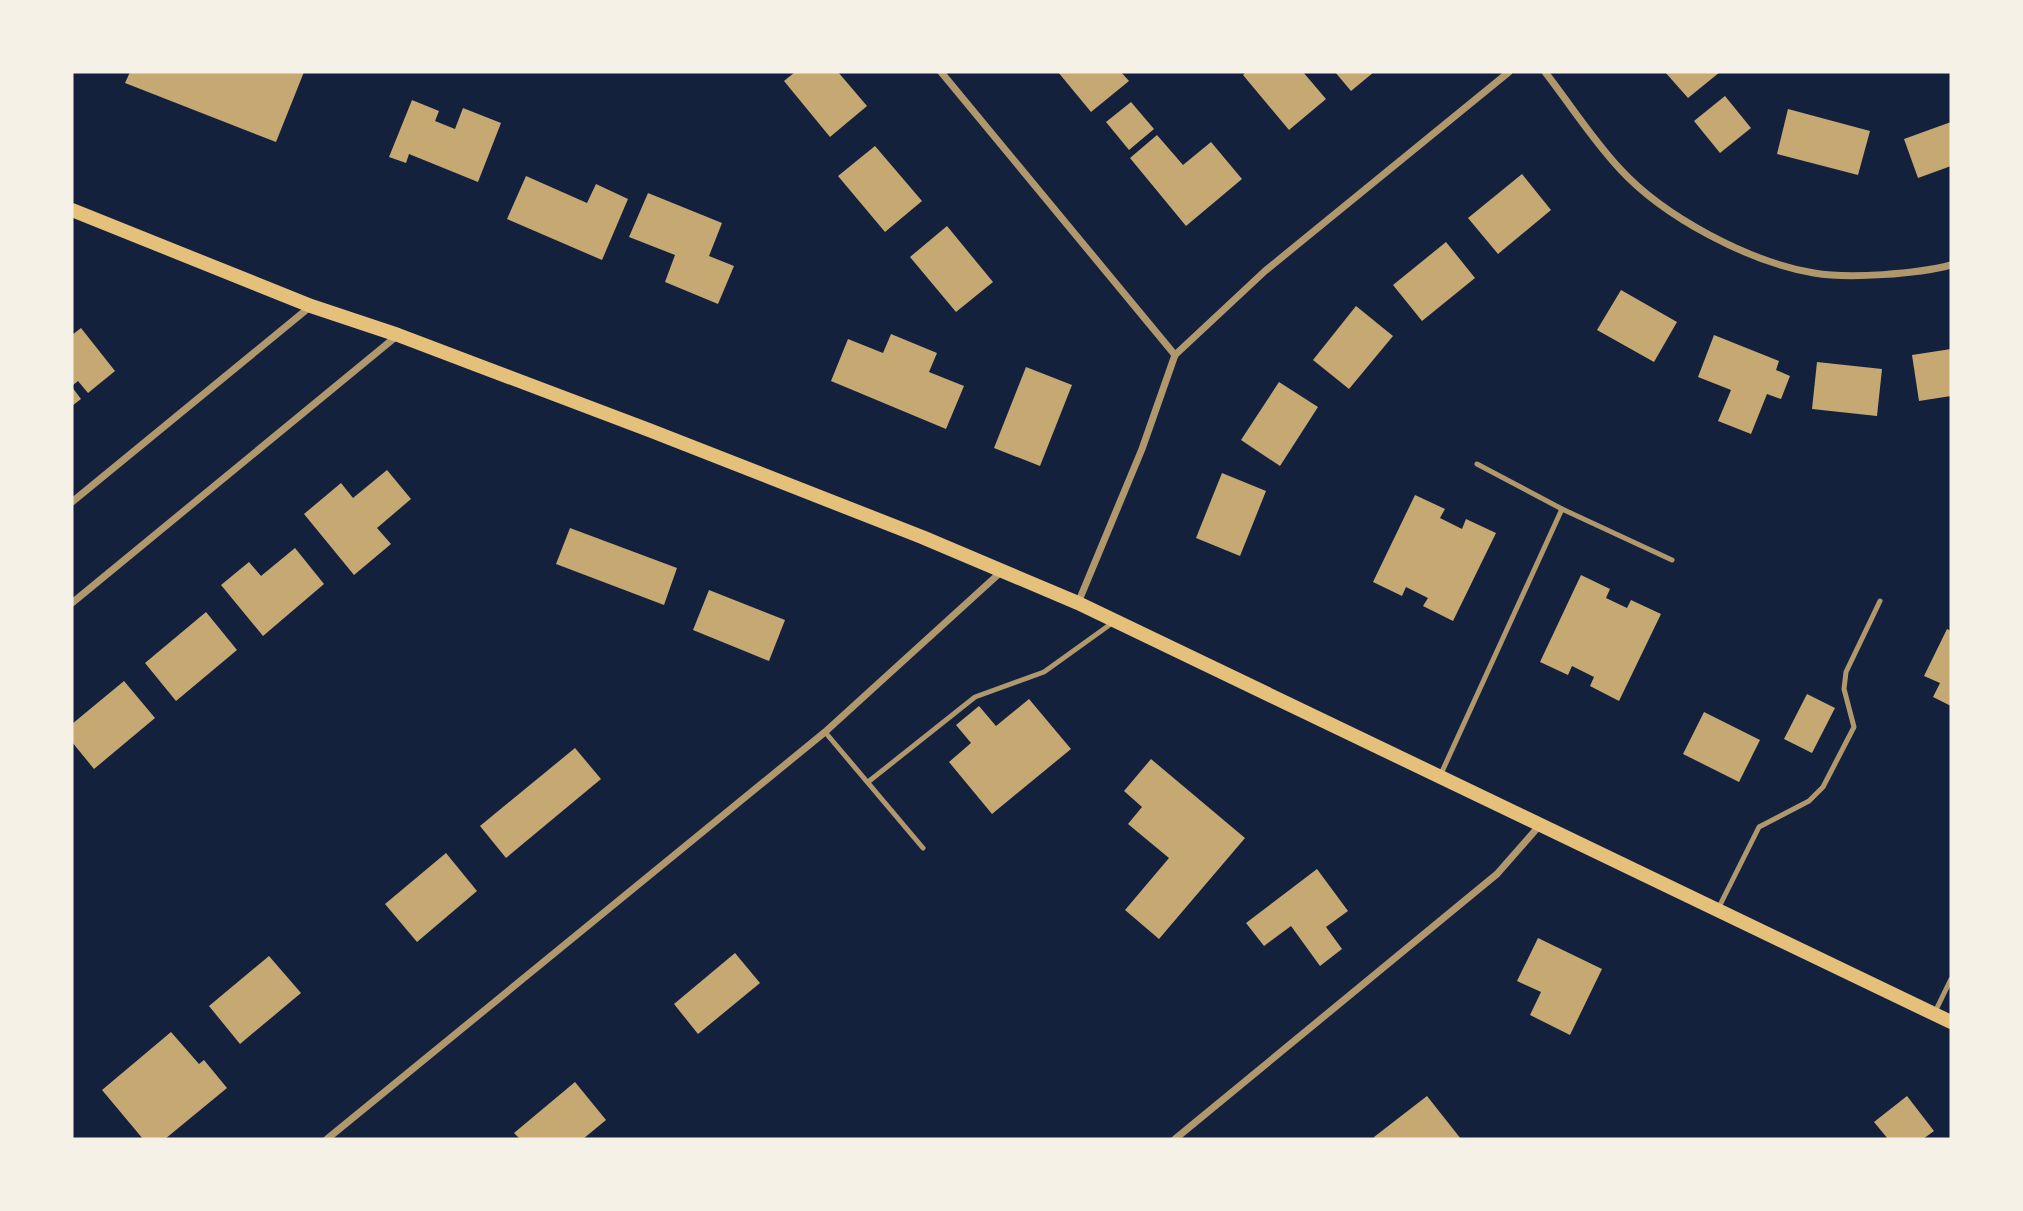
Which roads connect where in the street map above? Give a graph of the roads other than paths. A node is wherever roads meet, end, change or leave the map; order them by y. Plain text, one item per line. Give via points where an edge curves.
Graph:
1 (941, 72) edge
2 (1509, 72) edge
3 (1545, 72) edge
4 (72, 210) edge
5 (1951, 265) edge
6 (311, 306) junction
7 (398, 335) junction
8 (1175, 355) junction
9 (1477, 464) dead end
10 (72, 502) edge
11 (1562, 509) junction
12 (1672, 560) dead end
13 (1002, 571) junction
14 (1880, 601) dead end
15 (72, 603) edge
16 (1078, 603) junction
17 (1116, 621) junction
18 (825, 732) junction
19 (1440, 776) junction
20 (868, 782) junction
21 (1540, 825) junction
22 (923, 848) dead end
23 (1718, 910) junction
24 (1951, 979) edge
25 (1934, 1014) junction
26 (1951, 1022) edge
27 (327, 1139) edge
28 (1175, 1139) edge

1 - 8 street
2 - 8 street via 1265,271
3 - 5 street via 1620,169 1660,205 1714,239 1814,274 1888,274
4 - 6 main road
6 - 7 main road
6 - 10 street
7 - 13 main road
7 - 15 street
8 - 16 street via 1142,449
9 - 11 lane
11 - 12 lane
11 - 19 lane
13 - 16 main road
13 - 18 street
14 - 23 lane via 1846,672 1844,689 1854,727 1823,787 1809,801 1759,827
16 - 17 main road
17 - 19 main road
17 - 20 lane via 1044,672 975,697
18 - 20 lane
18 - 27 street
19 - 21 main road
20 - 22 lane
21 - 23 main road
21 - 28 street via 1497,874
23 - 25 main road
24 - 25 lane
25 - 26 main road

